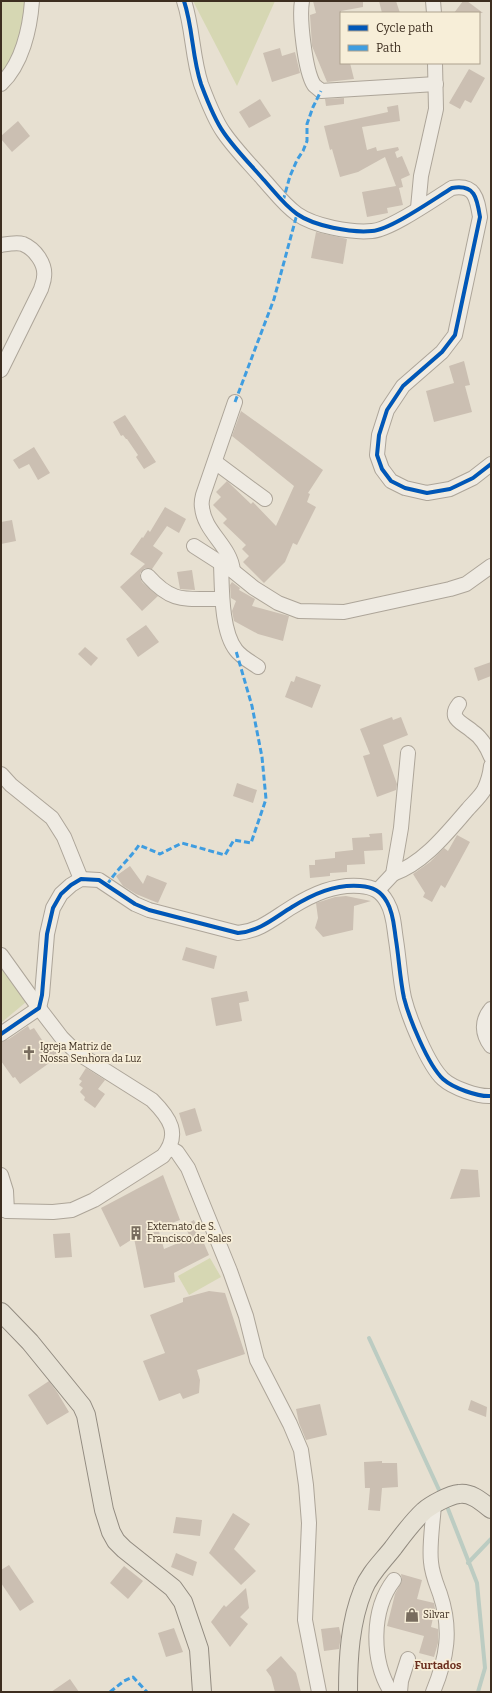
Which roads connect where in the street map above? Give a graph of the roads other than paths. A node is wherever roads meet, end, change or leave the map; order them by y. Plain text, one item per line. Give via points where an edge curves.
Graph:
1 (32, 1) edge
2 (184, 1) edge
3 (302, 1) edge
4 (433, 1) edge
5 (434, 12) edge
6 (435, 64) edge
7 (1, 84) edge
8 (436, 84) junction
9 (418, 208) junction
10 (1, 245) edge
11 (1, 370) edge
12 (235, 402) dead end
13 (215, 462) junction
14 (491, 464) edge
15 (265, 499) dead end
16 (194, 546) dead end
17 (491, 566) edge
18 (227, 567) junction
19 (148, 576) dead end
20 (222, 599) junction
21 (258, 667) dead end
22 (459, 704) dead end
23 (408, 753) dead end
24 (491, 757) edge
25 (491, 766) edge
26 (1, 774) edge
27 (393, 874) junction
28 (81, 879) junction
29 (378, 890) junction
30 (1, 955) edge
31 (39, 1008) junction
32 (491, 1009) edge
33 (1, 1034) edge
34 (491, 1046) edge
35 (491, 1096) edge
36 (170, 1148) junction
37 (1, 1175) edge
38 (4, 1210) edge
39 (1, 1312) edge
40 (436, 1503) junction
41 (491, 1509) edge
42 (432, 1544) junction
43 (422, 1574) dead end
44 (394, 1580) dead end
45 (408, 1659) dead end
46 (202, 1692) edge
47 (319, 1692) edge
48 (348, 1692) edge
49 (391, 1692) edge
50 (400, 1692) edge
51 (434, 1692) edge

1 - 7 street via 31,16 21,55 7,79
2 - 9 street via 199,75 211,109 224,133 282,201 297,214 321,225 373,232
3 - 8 street via 302,30 310,75 314,85 321,91
4 - 5 street
6 - 8 street
8 - 9 street via 436,109 421,176
9 - 14 street via 452,188 462,186 471,190 478,201 480,217 455,335 442,352 403,386 387,410 379,435 377,455 390,481 405,488 427,493 450,489 472,478
10 - 11 street via 22,244 34,251 42,262 45,275 41,289
12 - 13 street
13 - 15 street
13 - 18 street via 203,495 202,507 212,531 233,563
16 - 18 street
17 - 18 street via 466,584 344,612 299,611 278,603
18 - 20 street
19 - 20 street via 159,588 182,599
20 - 21 street via 231,643 236,651
22 - 24 street via 455,709 456,718 473,731
23 - 27 street via 401,828
25 - 27 street via 483,791 451,828 417,860 404,870
26 - 28 street via 11,786 52,818 64,837
27 - 29 street
28 - 29 street via 99,880 135,904 149,910 238,933 262,928 317,893 336,887 360,886
28 - 31 street via 61,894 53,908 47,934
29 - 35 street via 388,902 393,919 405,999 432,1065 444,1080 462,1090 485,1097
30 - 31 street
31 - 33 street
31 - 36 street via 76,1052 152,1100 163,1111 171,1124 173,1137
32 - 34 street via 483,1028 486,1040
36 - 38 street via 163,1156 94,1200 72,1210
36 - 47 street via 177,1152 188,1168 230,1271 246,1316 257,1360 301,1450 309,1523 305,1620
37 - 38 street via 6,1191
39 - 46 main road via 30,1342 82,1406 111,1532 124,1549 173,1588 183,1602 199,1650
40 - 41 main road via 458,1494 465,1494 477,1498
40 - 42 street
40 - 48 main road via 408,1528 363,1589 350,1642
42 - 43 street via 425,1556
42 - 51 street via 434,1580 440,1594 448,1636
44 - 49 street via 385,1591 377,1626 379,1666
45 - 50 street

